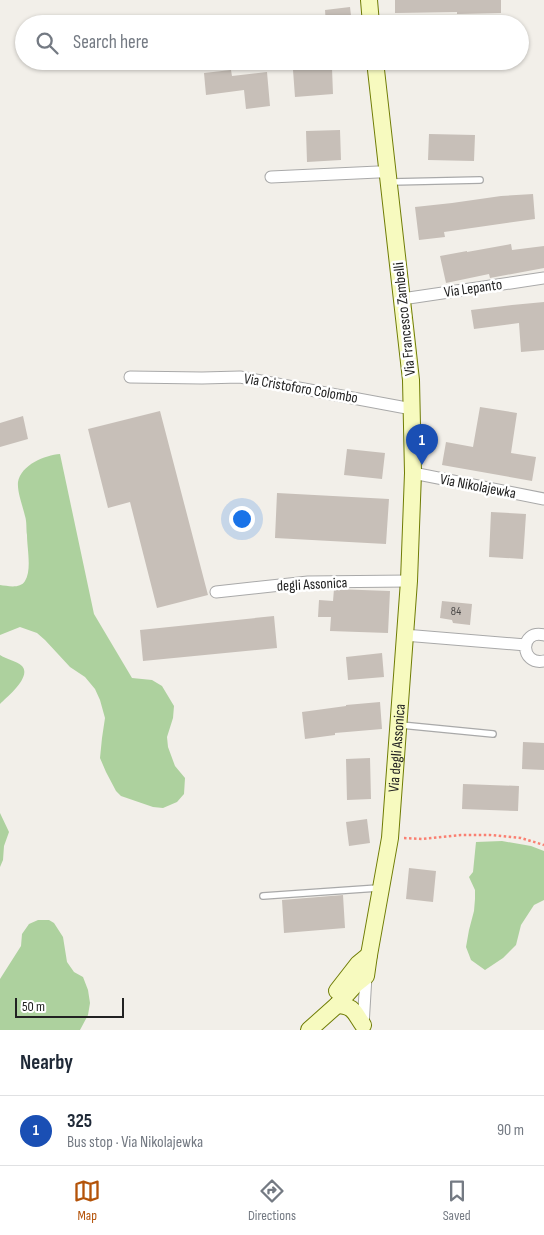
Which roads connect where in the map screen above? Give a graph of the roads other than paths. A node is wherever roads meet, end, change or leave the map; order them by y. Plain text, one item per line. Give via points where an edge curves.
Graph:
1 (369, 0) edge
2 (370, 15) edge
3 (376, 70) edge
4 (271, 176) dead end
5 (388, 177) junction
6 (480, 180) dead end
7 (544, 278) edge
8 (402, 298) junction
9 (130, 377) dead end
10 (412, 409) junction
11 (413, 469) junction
12 (544, 499) edge
13 (409, 581) junction
14 (216, 592) dead end
15 (404, 635) junction
16 (544, 635) edge
17 (526, 644) junction
18 (544, 661) edge
19 (398, 725) junction
20 (493, 734) dead end
21 (380, 888) junction
22 (263, 896) dead end
23 (368, 955) junction
24 (366, 976) junction
25 (337, 1005) junction
26 (363, 1028) edge
27 (308, 1030) edge

1 - 2 main road
3 - 5 main road, Via Francesco Zambelli
4 - 5 street via 378,172
5 - 6 lane
5 - 8 main road, Via Francesco Zambelli
7 - 8 street, Via Lepanto
8 - 10 main road, Via Francesco Zambelli
9 - 10 street, Via Cristoforo Colombo via 240,377
10 - 11 main road, Via Francesco Zambelli
11 - 12 street, Via Nikolajewka
11 - 13 main road, Via degli Assonica
13 - 14 street, degli Assonica via 308,582
13 - 15 main road, Via degli Assonica
15 - 17 street
15 - 19 main road, Via degli Assonica
16 - 17 street via 531,636
17 - 18 street via 526,653 531,659
19 - 20 lane
19 - 21 main road, Via degli Assonica via 390,838
21 - 22 lane
21 - 23 main road, Via degli Assonica
23 - 24 main road, Via degli Assonica
23 - 27 main road
24 - 25 main road
24 - 26 street, Via degli Assonica
25 - 26 main road via 352,1009
25 - 27 main road

